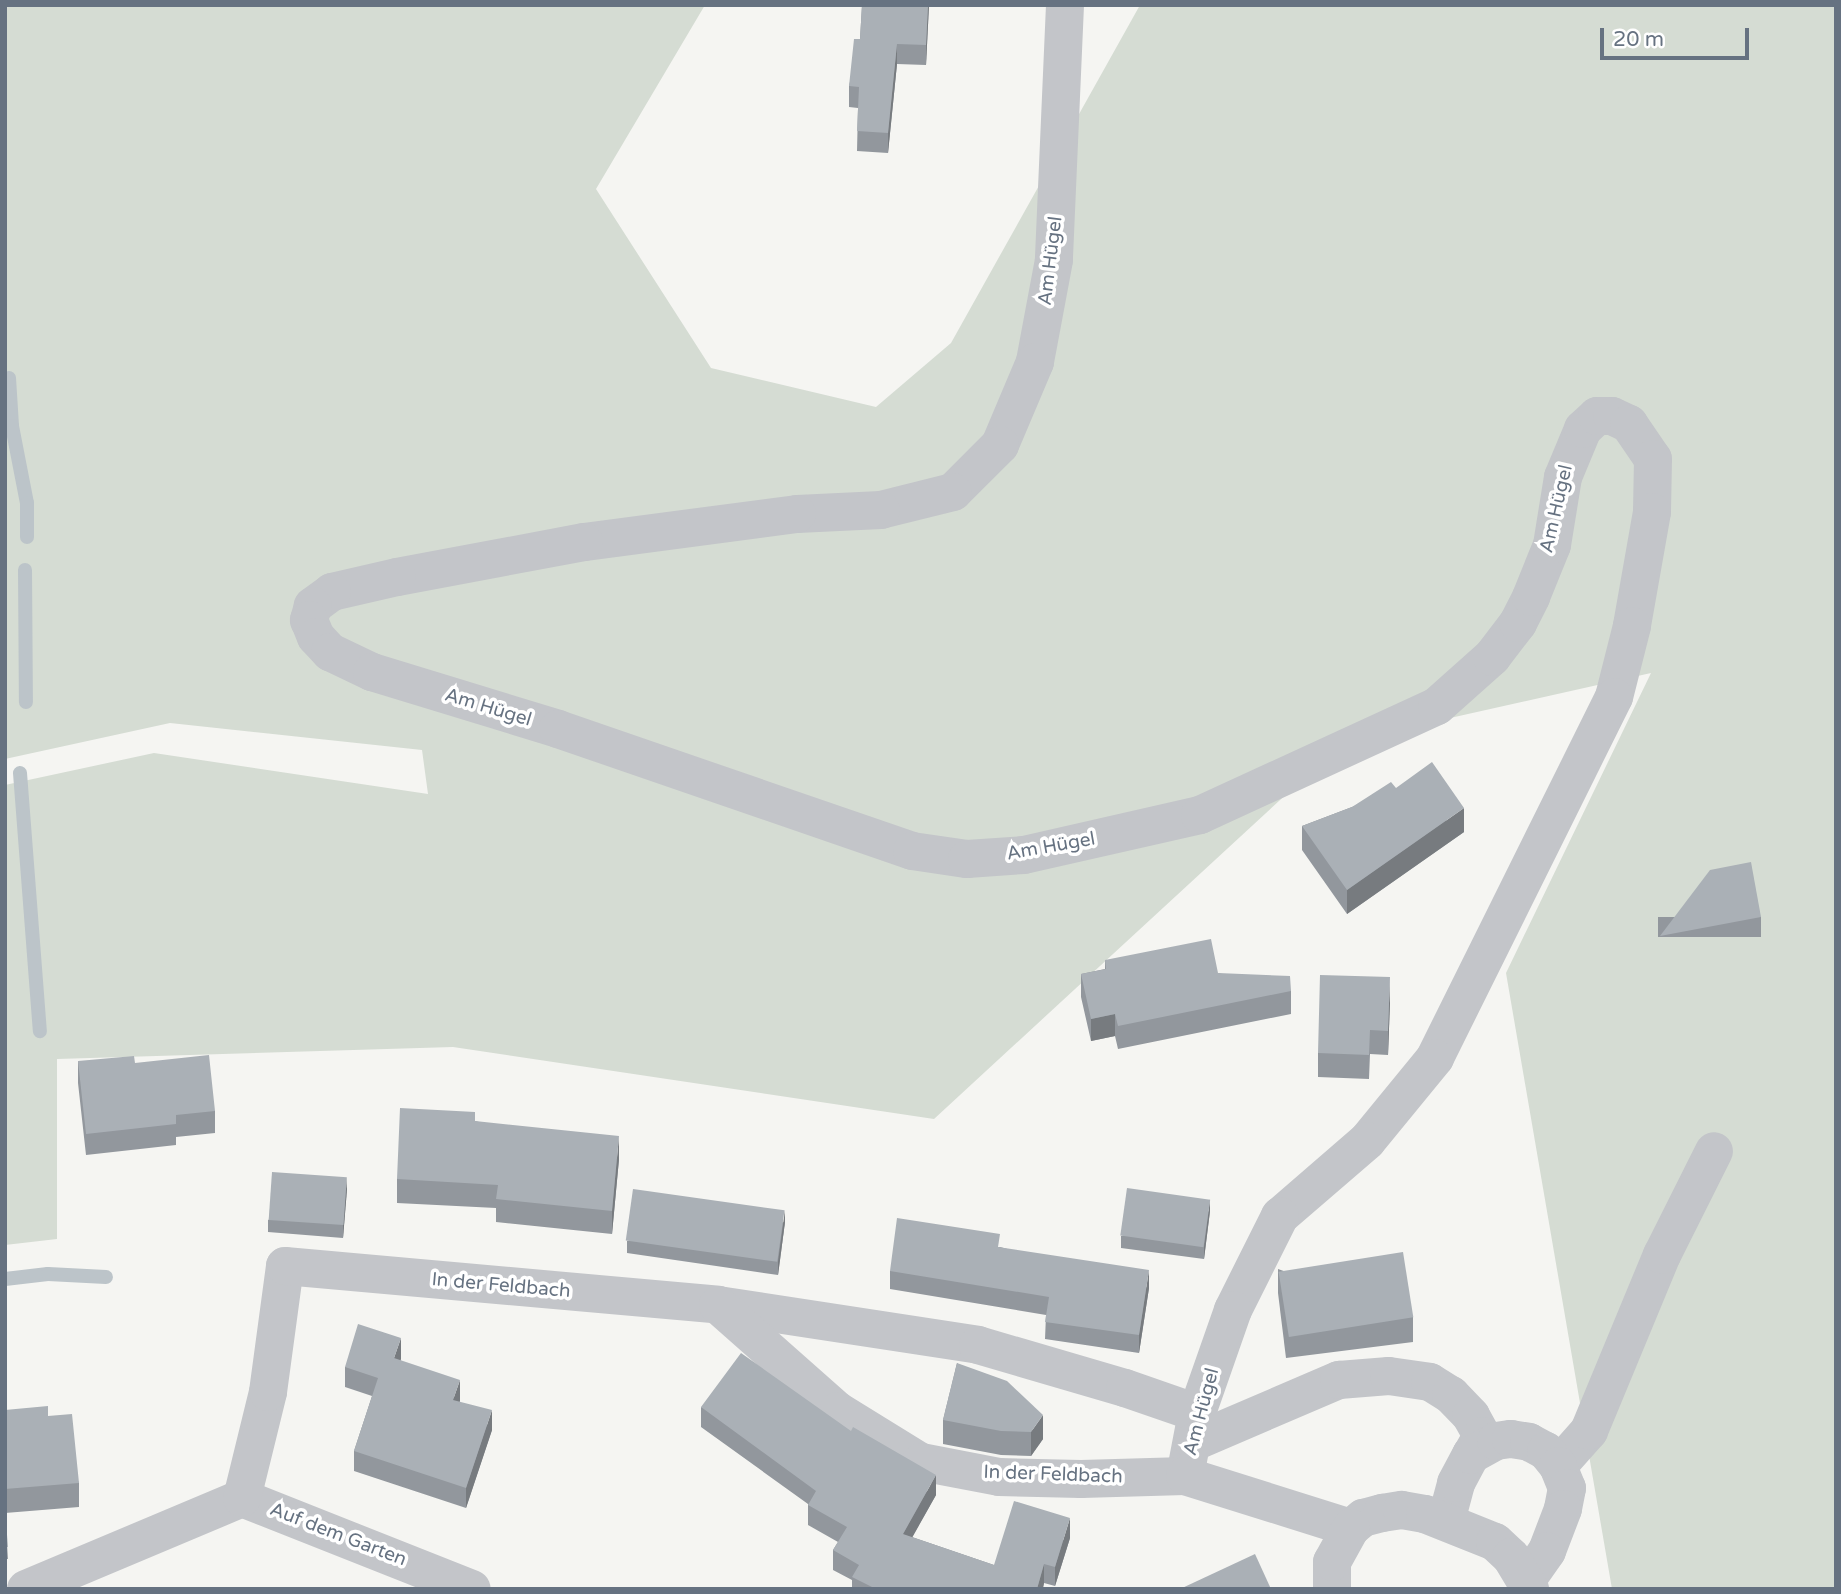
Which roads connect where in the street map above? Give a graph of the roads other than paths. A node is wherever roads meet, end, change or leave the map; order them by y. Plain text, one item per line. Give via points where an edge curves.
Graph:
1 (1065, 5) edge
2 (1714, 1152) dead end
3 (718, 1305) junction
4 (1192, 1444) junction
5 (1471, 1455) junction
6 (1558, 1465) junction
7 (242, 1498) junction
8 (1446, 1521) junction
9 (1351, 1528) junction
10 (1528, 1585) edge
11 (26, 1589) edge
12 (472, 1589) edge
13 (1332, 1589) edge

1 - 4 street, Am Hügel via 1054,260 1035,362 1000,444 953,492 881,510 797,514 584,542 397,577 332,592 313,606 309,620 330,652 372,672 558,729 912,851 967,859 1024,855 1200,815 1437,706 1492,657 1518,623 1552,545 1563,477 1583,429 1597,416 1612,416 1629,424 1653,459 1652,512 1614,697 1435,1058 1367,1141 1280,1216 1233,1310
2 - 6 street via 1662,1255 1588,1431
3 - 4 street, In der Feldbach via 978,1345 1125,1388
3 - 4 street, In der Feldbach via 838,1411 921,1462 999,1477 1081,1479
3 - 7 street, In der Feldbach via 285,1266 268,1392
4 - 5 street, In der Feldbach via 1339,1380 1389,1377 1430,1382 1451,1395 1482,1436
4 - 9 street, In der Feldbach
5 - 6 street via 1496,1441 1511,1439 1546,1451
5 - 8 street via 1456,1483
6 - 10 street via 1566,1488 1563,1509
7 - 11 street
7 - 12 street, Auf dem Garten
8 - 9 street via 1402,1510 1363,1518
8 - 10 street via 1495,1542 1511,1557
9 - 13 street via 1332,1562

